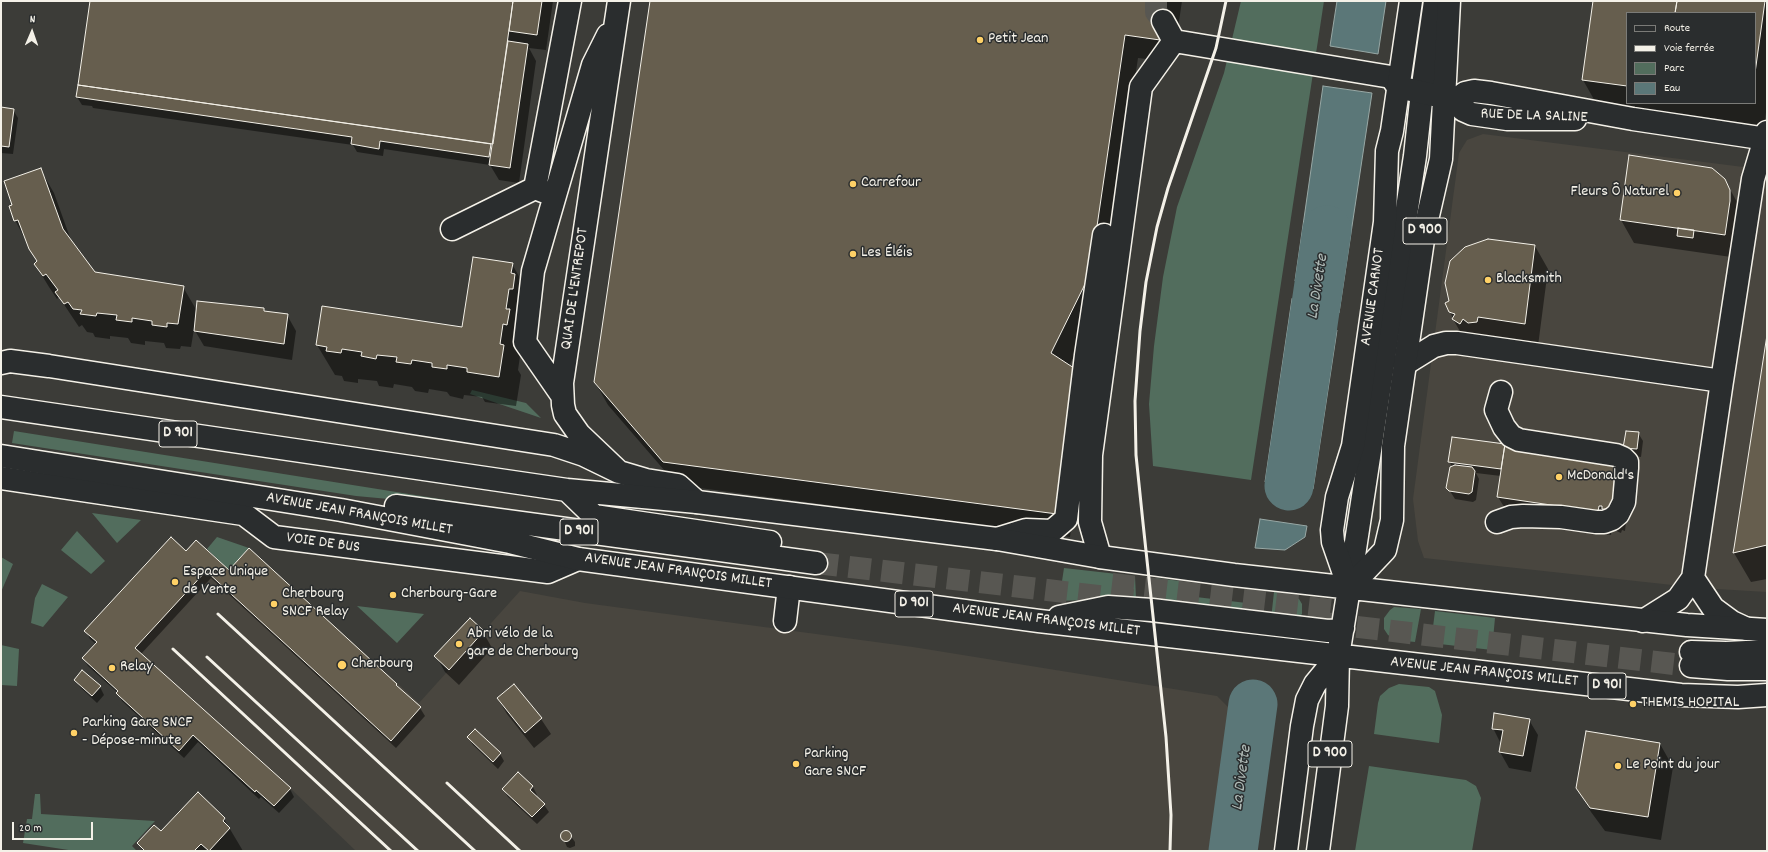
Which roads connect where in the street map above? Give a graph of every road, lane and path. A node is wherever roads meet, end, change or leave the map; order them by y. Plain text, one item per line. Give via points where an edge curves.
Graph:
1 (570, 1) edge
2 (1411, 1) edge
3 (1435, 1) edge
4 (1449, 1) edge
5 (618, 9) edge
6 (1163, 21) tunnel mouth
7 (1174, 41) junction
8 (1392, 80) junction
9 (1422, 92) junction
10 (1449, 99) junction
11 (1766, 136) edge
12 (1415, 156) junction
13 (535, 188) junction
14 (555, 197) junction
15 (452, 229) dead end
16 (1104, 235) dead end
17 (4, 361) edge
18 (1406, 364) junction
19 (1722, 381) junction
20 (1501, 392) dead end
21 (561, 394) junction
22 (2, 408) edge
23 (1, 456) edge
24 (619, 472) junction
25 (1, 478) edge
26 (212, 490) junction
27 (568, 490) junction
28 (697, 502) junction
29 (341, 510) junction
30 (246, 514) junction
31 (1497, 522) dead end
32 (997, 540) junction
33 (1100, 558) junction
34 (578, 559) junction
35 (1693, 578) junction
36 (789, 587) junction
37 (1349, 588) junction
38 (1643, 620) junction
39 (785, 621) dead end
40 (1039, 622) junction
41 (1343, 628) junction
42 (1757, 630) edge
43 (1767, 651) edge
44 (1338, 656) junction
45 (1767, 669) edge
46 (1767, 695) edge
47 (1286, 851) edge
48 (1318, 851) edge

1 - 13 main road
2 - 8 main road, AVENUE CARNOT / D 900
3 - 9 main road
4 - 10 main road, D 900
5 - 14 main road via 593,65
5 - 21 main road, QUAI DE L'ENTREPOT
6 - 7 main road
7 - 8 main road
7 - 33 main road via 1140,86 1091,455 1090,522
8 - 9 main road
8 - 37 main road, AVENUE CARNOT / D 900 via 1385,222 1353,446 1337,497 1332,530 1333,542
9 - 10 main road
9 - 12 main road
10 - 11 main road, RUE DE LA SALINE via 1472,114 1507,119 1633,120
10 - 12 main road
10 - 18 main road, D 900 via 1439,172 1424,233
11 - 19 main road via 1753,179
12 - 37 main road
13 - 14 main road
13 - 15 main road
14 - 21 main road via 533,271 525,342
16 - 32 main road via 1066,519 1052,532 1026,530
17 - 24 main road via 554,445 584,455
18 - 19 main road via 1434,346 1446,343 1484,346
18 - 37 main road, D 900 via 1393,446 1392,520 1389,538 1385,550
19 - 35 main road
20 - 31 main road via 1496,410 1511,436 1519,440 1616,455 1627,462 1627,468 1621,510 1612,519 1596,522 1561,517 1512,516
21 - 24 main road, QUAI DE L'ENTREPOT via 565,414 571,425
22 - 27 main road, D 901
23 - 26 main road, AVENUE JEAN FRANÇOIS MILLET / D 901
24 - 28 main road, QUAI DE L'ENTREPOT via 646,480 678,485
25 - 30 main road
26 - 29 main road, AVENUE JEAN FRANÇOIS MILLET / D 901
26 - 30 main road, VOIE DE BUS
27 - 28 main road, D 901
27 - 29 main road, D 901 via 594,516 817,556 386,505
28 - 32 main road, D 901
29 - 34 main road, AVENUE JEAN FRANÇOIS MILLET / D 901 via 510,542
30 - 34 main road, VOIE DE BUS via 274,537 548,572
32 - 33 main road, D 901
33 - 37 main road, D 901
34 - 36 main road, AVENUE JEAN FRANÇOIS MILLET / D 901
35 - 38 main road via 1678,599
35 - 42 main road via 1713,608 1732,622
36 - 39 main road
36 - 40 main road, AVENUE JEAN FRANÇOIS MILLET / D 901
37 - 38 main road, D 901
37 - 41 main road, D 900
38 - 42 main road, D 901
40 - 41 main road via 1108,607 1328,631
40 - 44 main road, AVENUE JEAN FRANÇOIS MILLET / D 901
41 - 44 main road, D 900
43 - 45 main road via 1726,653 1691,659 1728,669
44 - 46 main road, AVENUE JEAN FRANÇOIS MILLET / D 901 via 1681,695
44 - 47 main road, D 900 via 1315,684 1307,700
44 - 48 main road, D 900 via 1337,706

